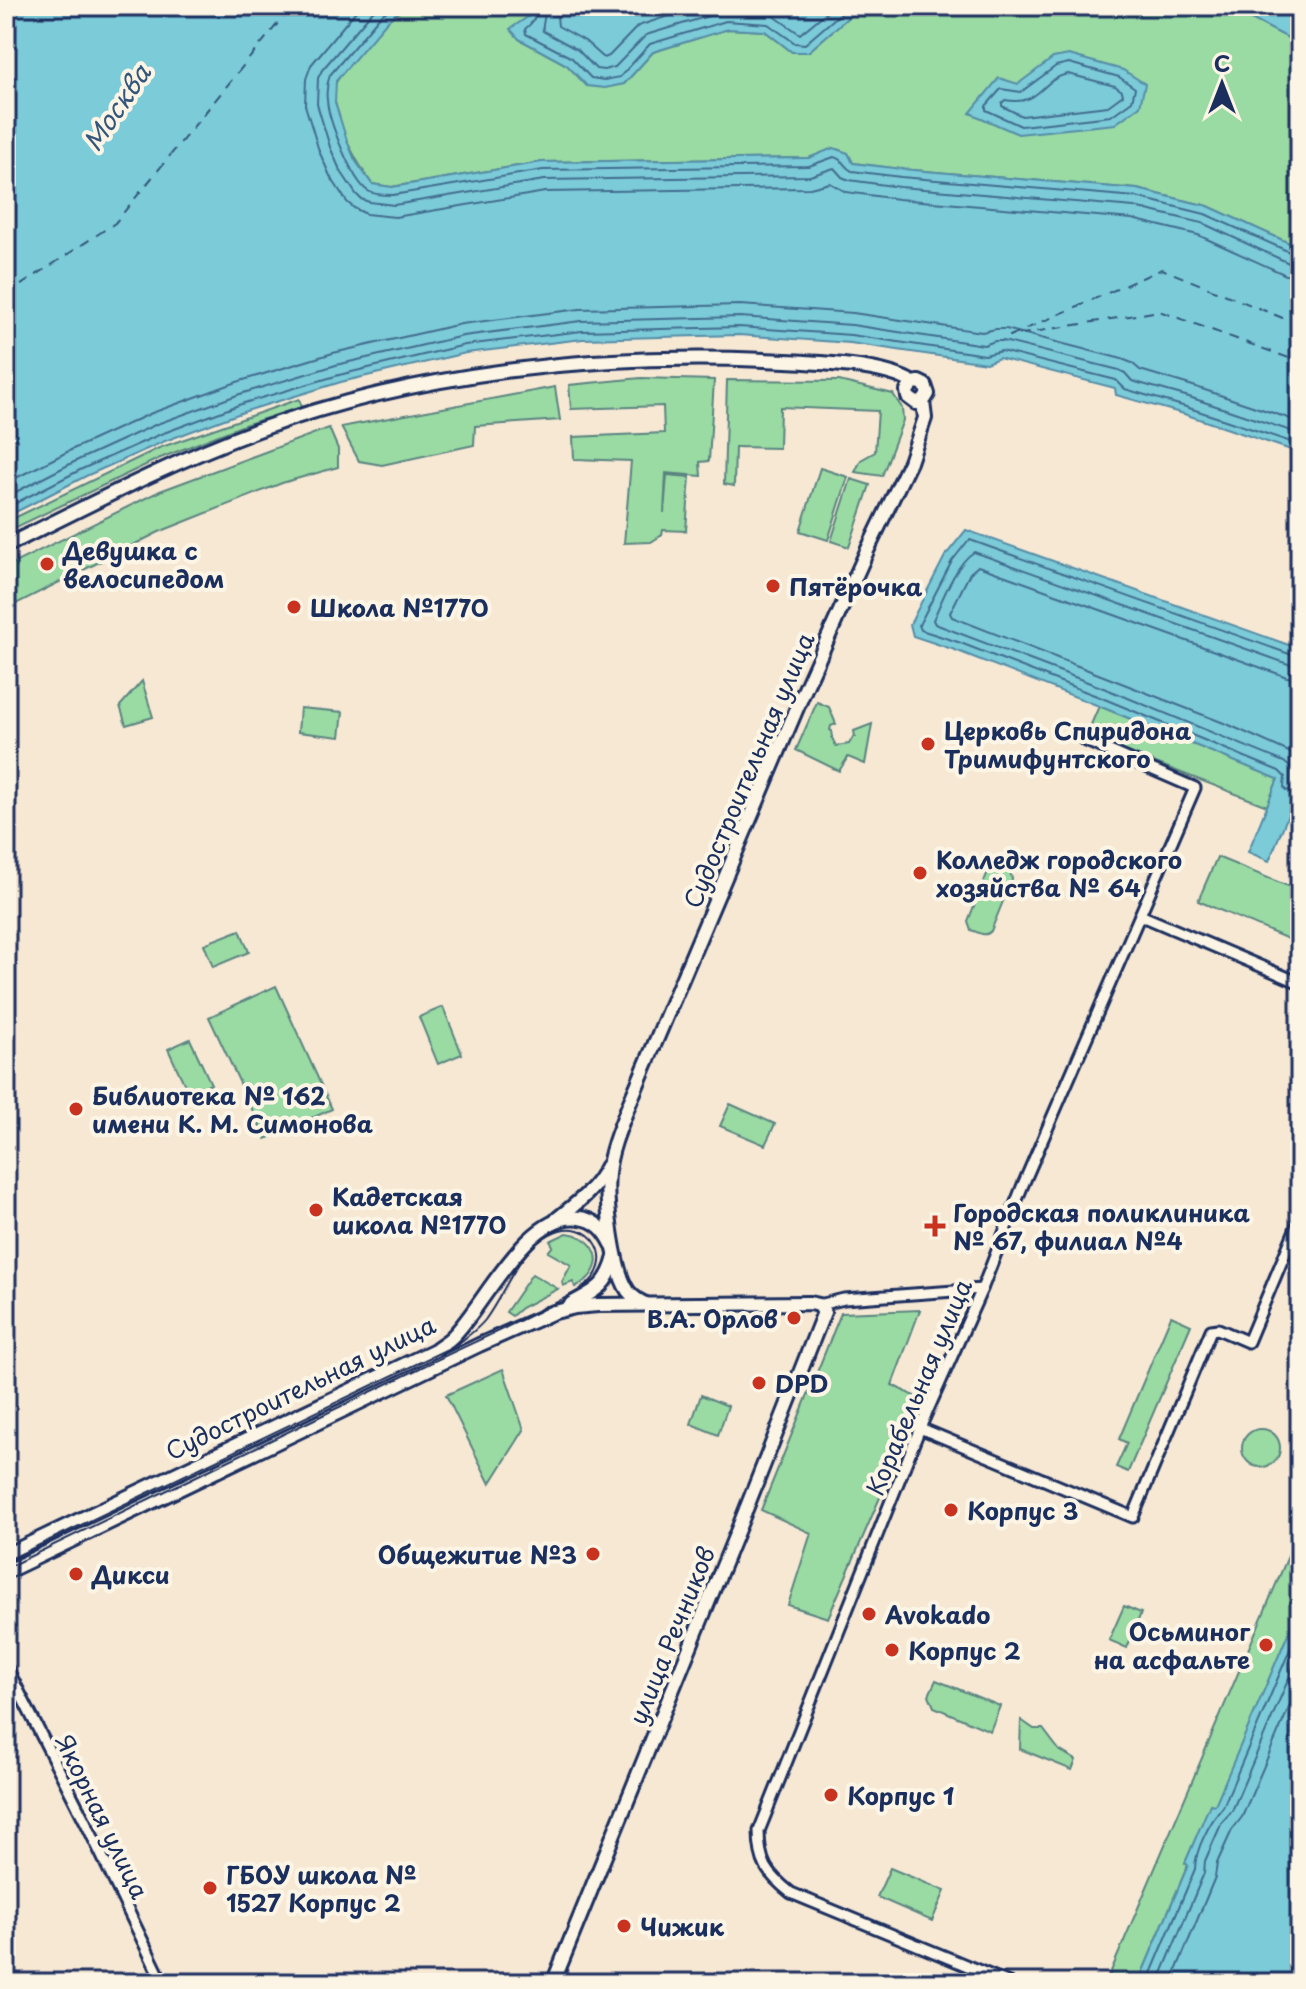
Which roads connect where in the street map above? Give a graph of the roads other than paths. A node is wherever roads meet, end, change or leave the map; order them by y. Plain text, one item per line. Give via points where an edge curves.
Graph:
1 (6, 546) edge
2 (1084, 740) dead end
3 (1140, 915) junction
4 (1300, 983) edge
5 (611, 1157) junction
6 (1300, 1218) edge
7 (551, 1223) junction
8 (614, 1252) junction
9 (982, 1289) junction
10 (648, 1305) junction
11 (819, 1305) junction
12 (547, 1314) junction
13 (462, 1326) junction
14 (479, 1345) junction
15 (920, 1428) junction
16 (6, 1555) edge
17 (6, 1572) edge
18 (6, 1666) edge
19 (163, 1983) edge
20 (553, 1983) edge
21 (1009, 1983) edge

1 - 5 street, Судостроительная улица via 145,477 256,431 349,402 451,380 565,365 734,359 871,369 913,383 908,397 923,402 925,418 910,462 805,689
2 - 3 street, Корабельная улица via 1195,788
3 - 4 street
3 - 9 street, Корабельная улица
5 - 7 street, Судостроительная улица via 590,1192
5 - 8 street
6 - 15 street via 1248,1342 1211,1330 1133,1517
7 - 8 street via 587,1219 607,1233
7 - 13 street, Судостроительная улица via 505,1266
8 - 10 street via 627,1289
8 - 12 street via 612,1269 598,1290
9 - 11 street
9 - 15 street, Корабельная улица
10 - 11 street
10 - 12 street via 575,1307
11 - 20 street, улица Речников via 823,1318
12 - 14 street, Судостроительная улица
13 - 14 street via 465,1340
13 - 16 street, Судостроительная улица via 435,1350
14 - 17 street, Судостроительная улица
15 - 21 street, Корабельная улица via 764,1815 759,1848 773,1879 791,1893
18 - 19 street, Якорная улица

